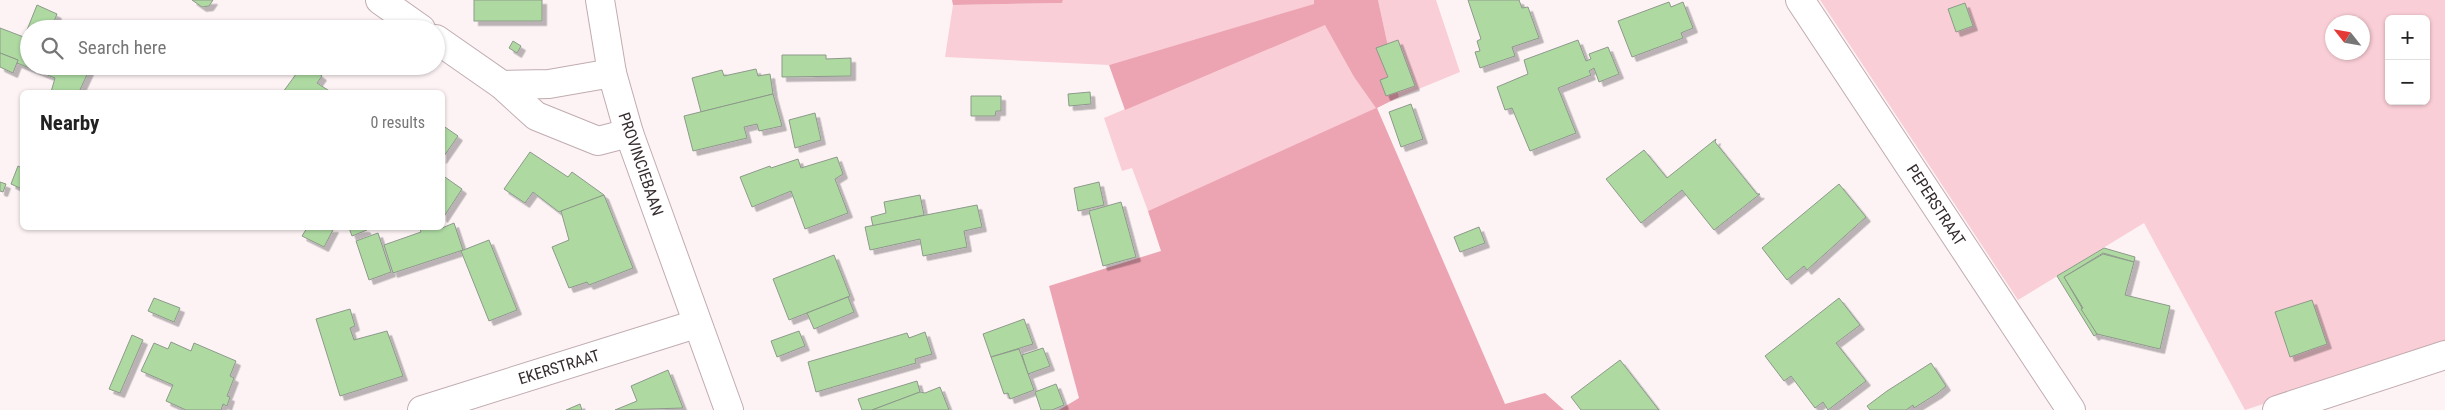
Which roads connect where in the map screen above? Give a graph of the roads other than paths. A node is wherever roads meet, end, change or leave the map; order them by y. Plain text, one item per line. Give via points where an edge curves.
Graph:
1 (380, 0) edge
2 (600, 0) edge
3 (1800, 0) edge
4 (408, 20) edge
5 (445, 45) edge
6 (612, 73) junction
7 (502, 86) junction
8 (629, 132) junction
9 (696, 324) junction
10 (2445, 355) edge
11 (422, 410) edge
12 (729, 410) edge
13 (2071, 410) edge
14 (2277, 410) edge

1 - 4 street
2 - 6 street, PROVINCIEBAAN
3 - 13 street, PEPERSTRAAT
5 - 7 street
6 - 7 street via 549,84
6 - 8 street, PROVINCIEBAAN
7 - 8 street via 536,116 598,141
8 - 9 street, PROVINCIEBAAN
9 - 11 street, EKERSTRAAT
9 - 12 street, PROVINCIEBAAN
10 - 14 street

